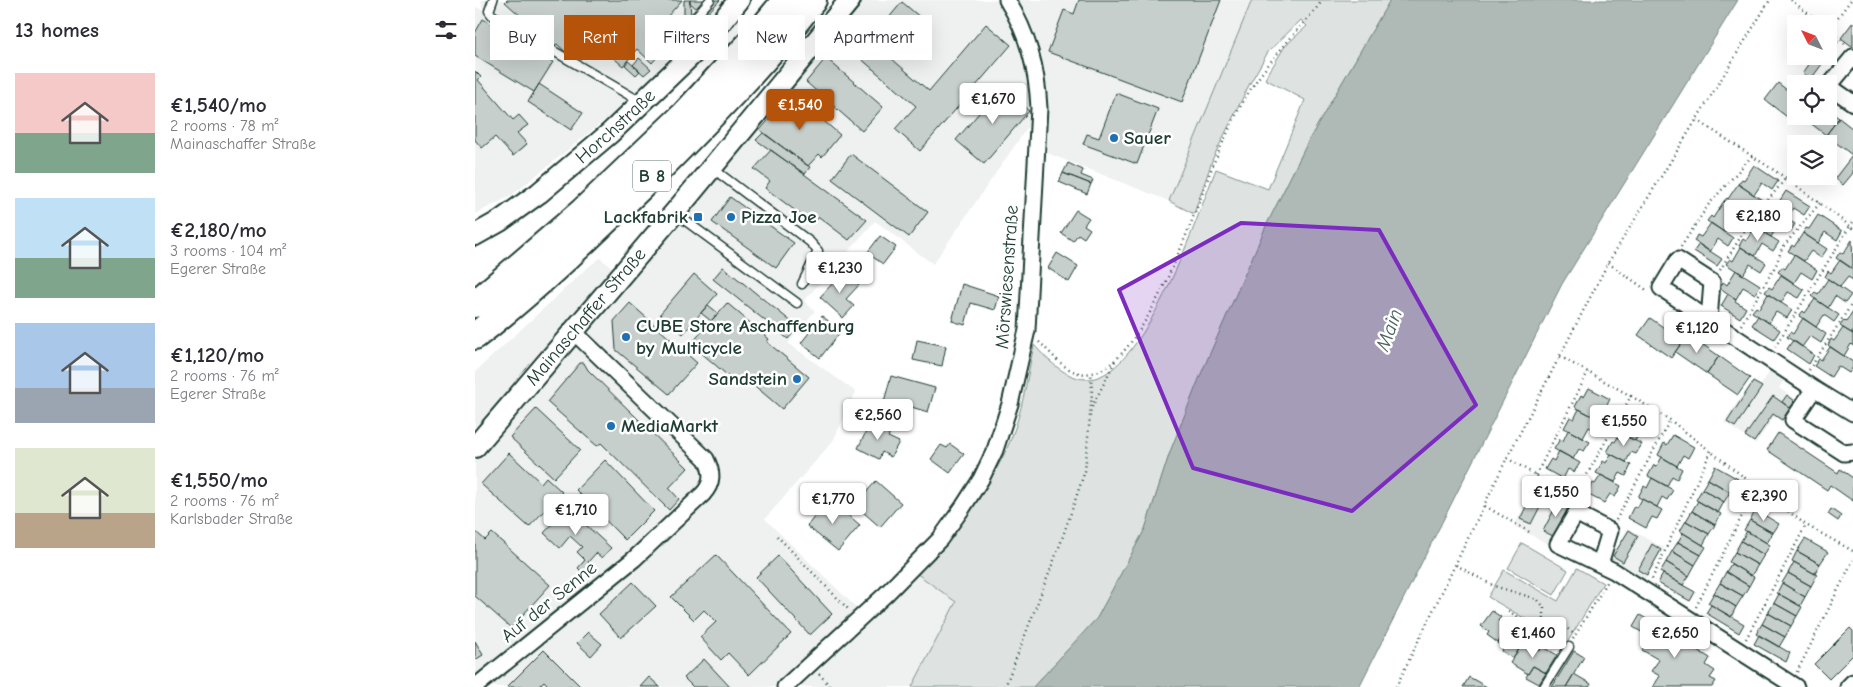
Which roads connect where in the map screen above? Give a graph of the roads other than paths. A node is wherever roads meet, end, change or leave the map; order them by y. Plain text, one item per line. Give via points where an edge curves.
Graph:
1 (493, 0) edge
2 (710, 0) edge
3 (739, 0) edge
4 (786, 0) edge
5 (813, 0) edge
6 (850, 0) edge
7 (1007, 0) edge
8 (697, 15) edge
9 (727, 15) edge
10 (1851, 52) edge
11 (686, 60) edge
12 (642, 103) junction
13 (1853, 103) edge
14 (712, 168) junction
15 (675, 213) junction
16 (475, 235) edge
17 (801, 284) dead end
18 (797, 302) dead end
19 (475, 304) edge
20 (1709, 320) junction
21 (573, 331) junction
22 (475, 336) edge
23 (1808, 385) junction
24 (1853, 413) edge
25 (475, 447) edge
26 (1853, 452) edge
27 (1607, 568) junction
28 (1569, 647) road end
29 (1853, 682) edge
30 (1793, 685) edge
31 (475, 687) edge
32 (785, 687) edge
33 (1545, 687) edge
34 (1848, 687) edge

1 - 12 lane via 489,11 491,15
2 - 8 lane
3 - 9 street, Horchstraße
4 - 19 highway, B 8 via 685,114 583,211
5 - 22 highway, B 8 via 770,53 692,137 609,218
6 - 14 street, Mainaschaffer Straße
7 - 32 street, Mörswiesenstraße via 1025,32 1034,60 1039,108 1027,330 1010,404 995,450 981,479 940,539
10 - 13 street via 1829,86
11 - 12 street, Horchstraße
12 - 16 street, Horchstraße via 539,193
14 - 15 street, Mainaschaffer Straße
14 - 17 lane via 818,251
15 - 18 lane
15 - 21 street, Mainaschaffer Straße
20 - 20 street via 1712,282 1678,260 1661,288
20 - 23 street
21 - 25 street, Mainaschaffer Straße
21 - 31 street, Auf der Senne via 706,459 712,478 703,494 634,559
23 - 24 street
23 - 26 street via 1793,420 1844,453
27 - 27 street via 1610,531 1576,513 1558,544
27 - 30 street
28 - 33 lane
29 - 34 street

